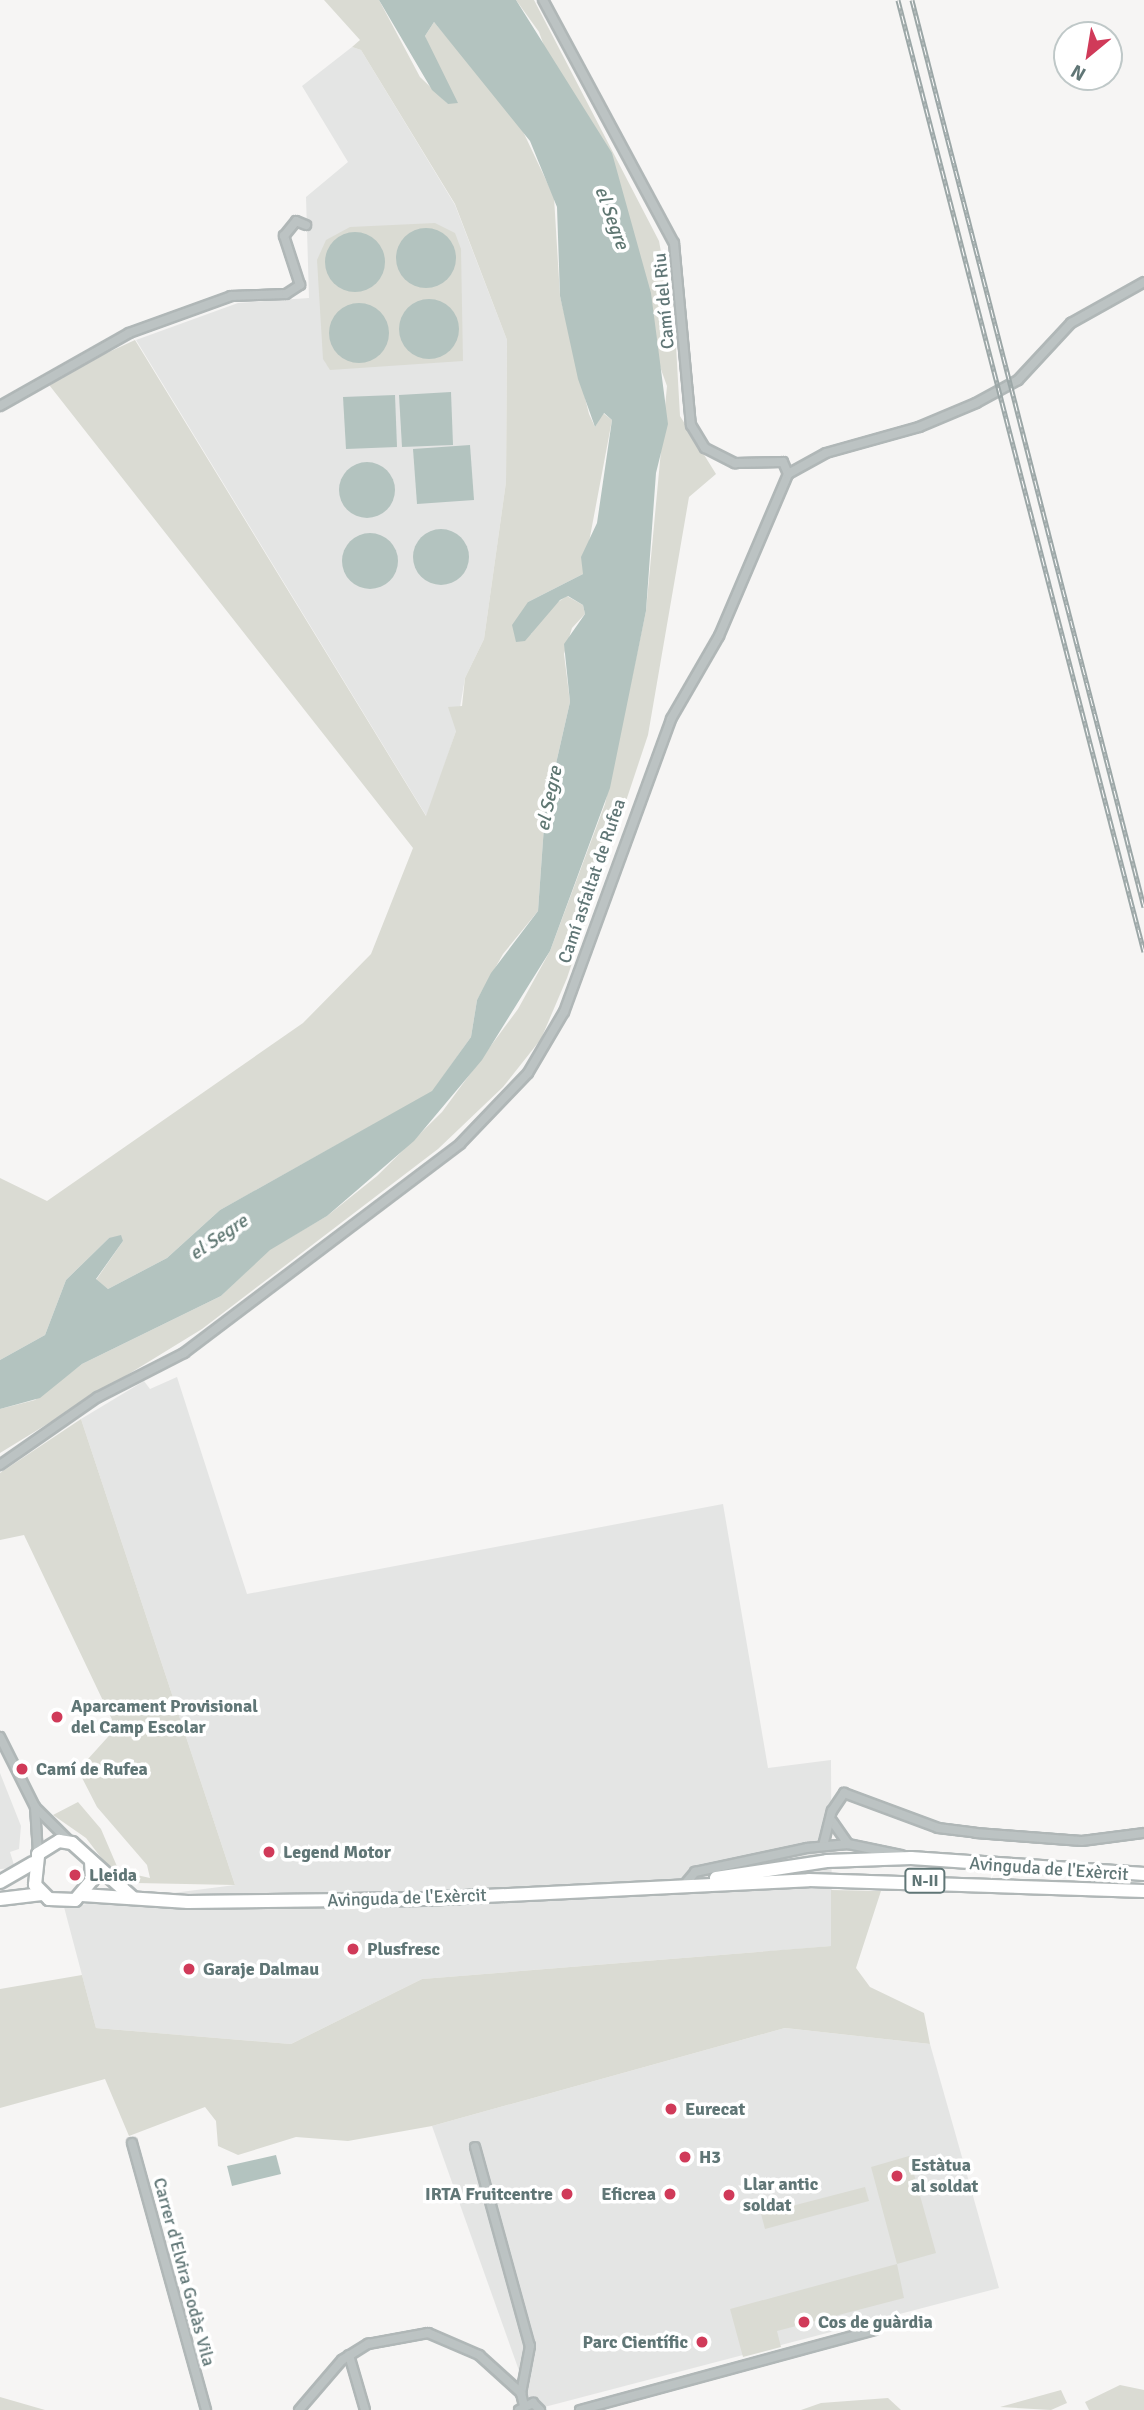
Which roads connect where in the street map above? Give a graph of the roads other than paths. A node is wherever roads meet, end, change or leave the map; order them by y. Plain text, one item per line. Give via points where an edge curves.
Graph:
1 (543, 0) edge
2 (306, 225) dead end
3 (1144, 282) edge
4 (0, 406) edge
5 (788, 474) junction
6 (0, 1465) edge
7 (0, 1737) edge
8 (35, 1807) junction
9 (832, 1821) junction
10 (1144, 1833) edge
11 (72, 1843) junction
12 (848, 1844) junction
13 (823, 1846) junction
14 (36, 1858) junction
15 (911, 1858) junction
16 (91, 1861) junction
17 (1144, 1874) edge
18 (0, 1882) edge
19 (705, 1882) junction
20 (685, 1884) junction
21 (1144, 1891) edge
22 (42, 1894) junction
23 (82, 1895) junction
24 (132, 1897) junction
25 (0, 1899) edge
26 (132, 2143) dead end
27 (475, 2147) dead end
28 (875, 2330) dead end
29 (349, 2355) junction
30 (521, 2393) junction
31 (525, 2406) edge
32 (206, 2410) edge
33 (299, 2410) edge
34 (365, 2410) edge
35 (540, 2410) edge
36 (580, 2410) edge

1 - 5 street, Camí del Riu via 674,243 691,425 715,453 734,463 783,461
2 - 4 street via 296,221 284,236 300,285 286,294 231,296 129,332
3 - 5 street via 1071,323 1018,380 976,403 826,453
5 - 6 street, Camí asfaltat de Rufea via 719,636 671,719 564,1012 528,1073 460,1144 184,1353 98,1397
7 - 8 street
8 - 11 street
8 - 14 street
9 - 10 street via 837,1801 856,1793 926,1824 976,1833 1082,1841
9 - 12 street
9 - 13 street
11 - 14 main road via 47,1845
11 - 16 main road
12 - 13 street
12 - 15 street
13 - 20 street via 695,1872
14 - 18 main road
14 - 22 main road
15 - 17 main road, Avinguda de l'Exèrcit / N-II
15 - 19 main road, Avinguda de l'Exèrcit / N-II via 734,1872
16 - 23 main road via 92,1880
16 - 24 main road
19 - 20 main road, Avinguda de l'Exèrcit / N-II
19 - 21 main road, Avinguda de l'Exèrcit / N-II via 909,1880 1027,1891
20 - 24 main road, Avinguda de l'Exèrcit / N-II via 424,1899
22 - 23 main road, N-II via 57,1902
22 - 25 main road, N-II
23 - 24 main road, Avinguda de l'Exèrcit / N-II
26 - 32 street, Carrer d'Elvira Godàs Vila
27 - 30 street via 530,2346
28 - 36 street
29 - 30 street via 368,2344 428,2333 479,2355
29 - 33 street
29 - 34 street
30 - 31 street
31 - 35 street

